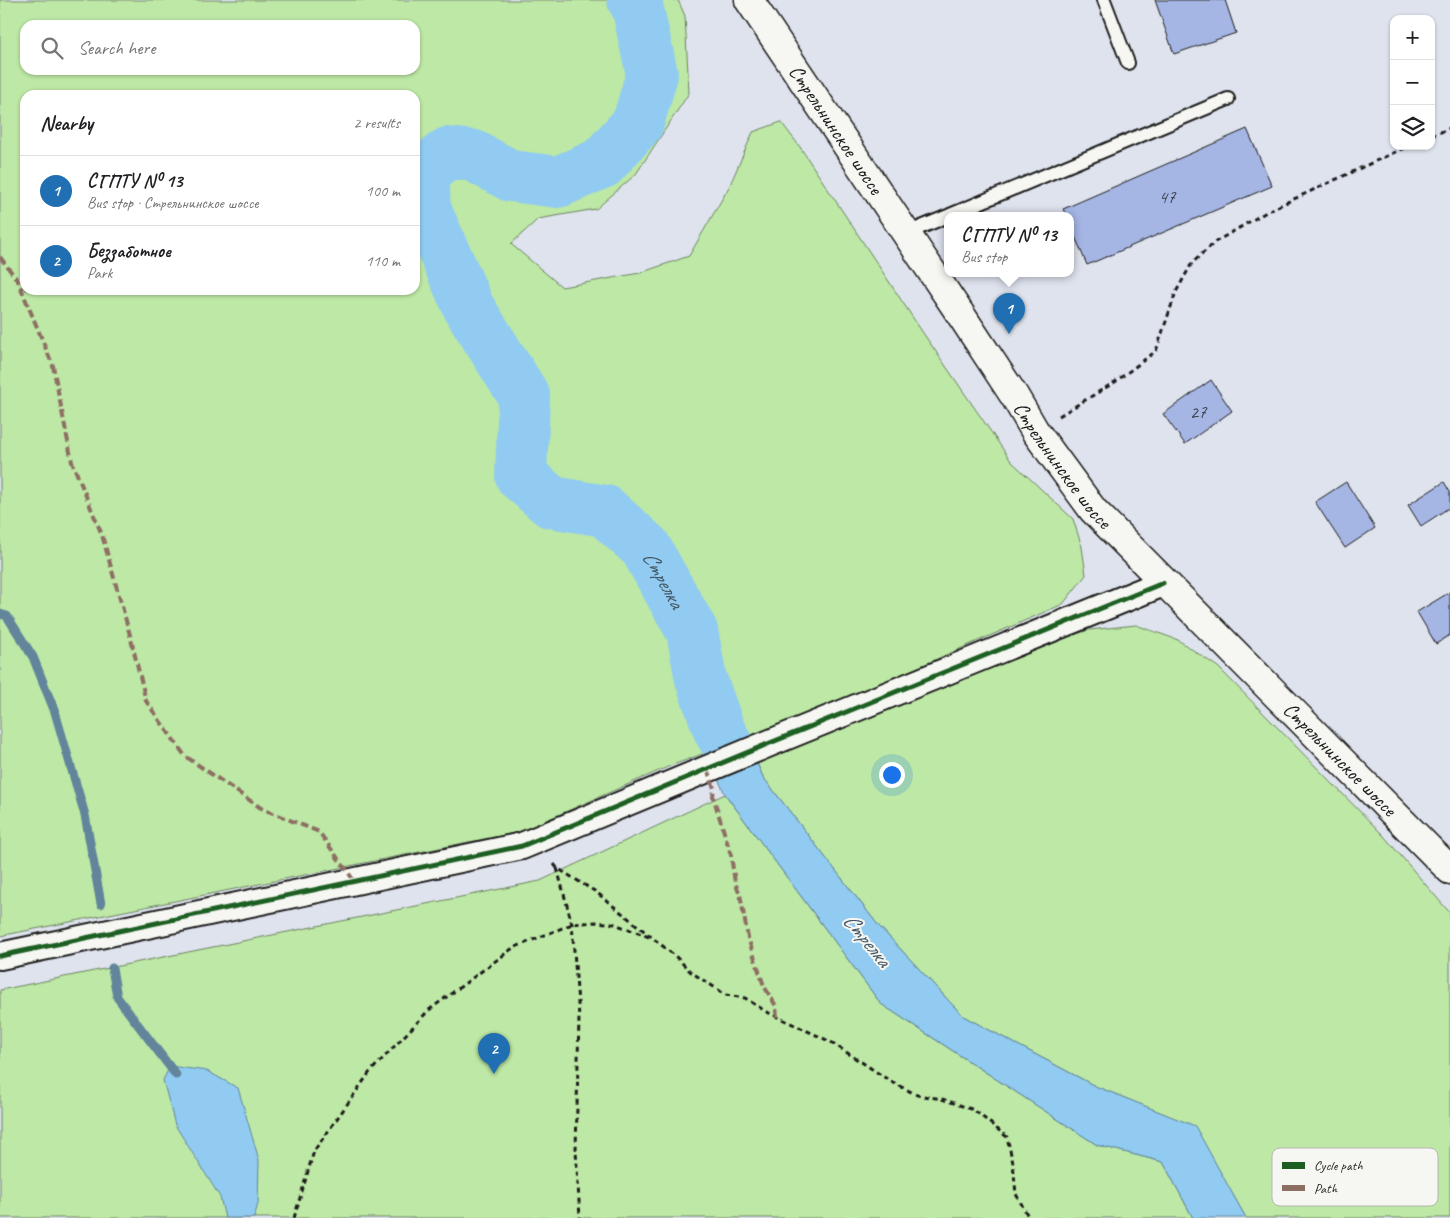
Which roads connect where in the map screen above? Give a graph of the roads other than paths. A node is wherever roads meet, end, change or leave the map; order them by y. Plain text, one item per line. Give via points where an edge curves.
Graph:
1 (749, 0) edge
2 (1104, 0) edge
3 (1128, 63) dead end
4 (1228, 99) dead end
5 (959, 212) edge
6 (944, 218) edge
7 (907, 233) junction
8 (1163, 583) junction
9 (1450, 870) edge
10 (0, 956) edge

1 - 7 main road, Стрельнинское шоссе
2 - 3 lane
4 - 5 lane
6 - 7 lane
7 - 8 main road, Стрельнинское шоссе via 1035,431 1093,510
8 - 9 main road, Стрельнинское шоссе
8 - 10 street via 537,841

